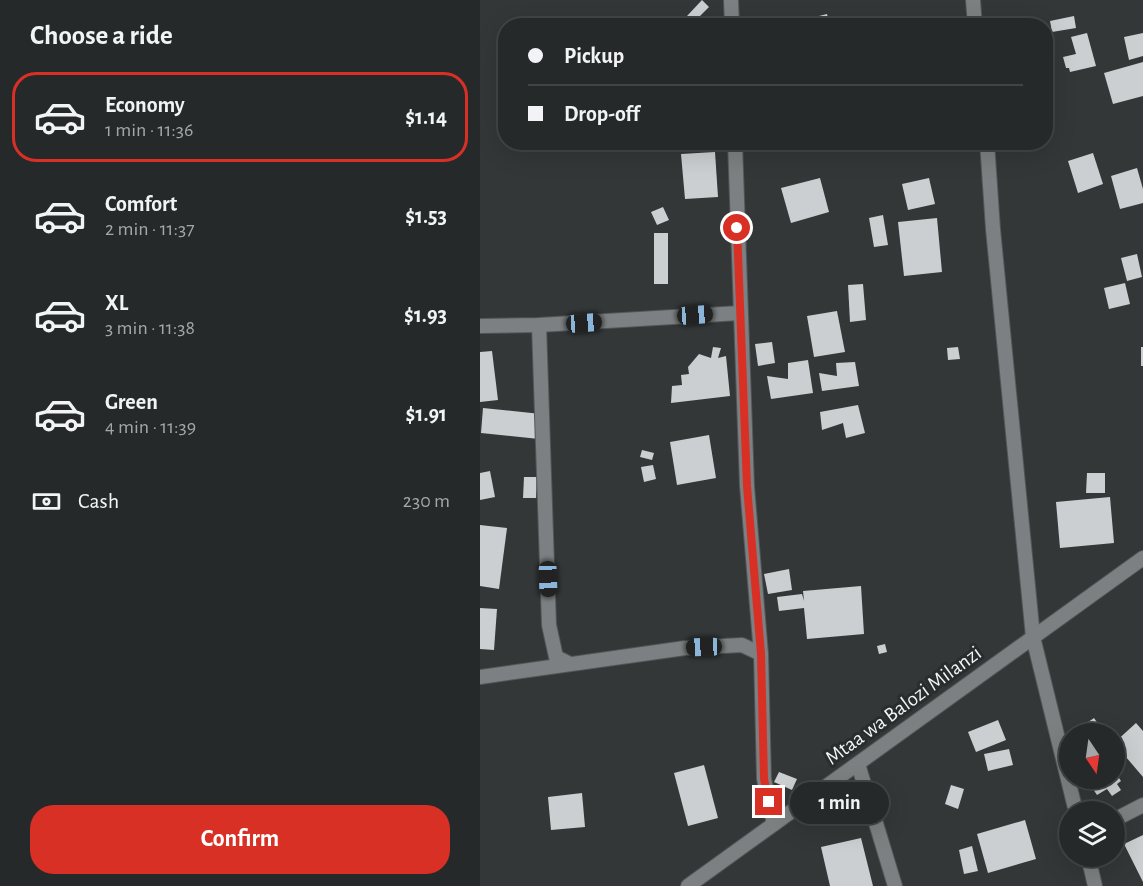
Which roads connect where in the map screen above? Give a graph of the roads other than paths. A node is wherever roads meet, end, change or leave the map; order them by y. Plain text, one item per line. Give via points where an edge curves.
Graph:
1 (731, 0) edge
2 (973, 0) edge
3 (732, 18) edge
4 (974, 18) edge
5 (735, 150) edge
6 (988, 150) edge
7 (740, 313) junction
8 (480, 326) edge
9 (539, 326) junction
10 (1143, 558) edge
11 (1032, 637) junction
12 (761, 654) junction
13 (570, 664) junction
14 (480, 677) edge
15 (858, 764) junction
16 (1073, 801) edge
17 (1143, 805) edge
18 (1125, 814) edge
19 (774, 824) junction
20 (1091, 867) edge
21 (688, 886) edge
22 (895, 886) edge
23 (1095, 886) edge

1 - 3 street
2 - 4 street
5 - 7 street
6 - 11 street
7 - 9 street
7 - 12 street via 747,486
8 - 9 street
9 - 13 street via 549,625 556,657
10 - 11 street, Mtaa wa Balozi Milanzi
11 - 15 street, Mtaa wa Balozi Milanzi
11 - 16 street
12 - 13 street via 742,645 685,648
12 - 19 street via 764,779
13 - 14 street
15 - 19 street, Mtaa wa Balozi Milanzi
15 - 22 street
17 - 18 street
19 - 21 street, Mtaa wa Balozi Milanzi
20 - 23 street

